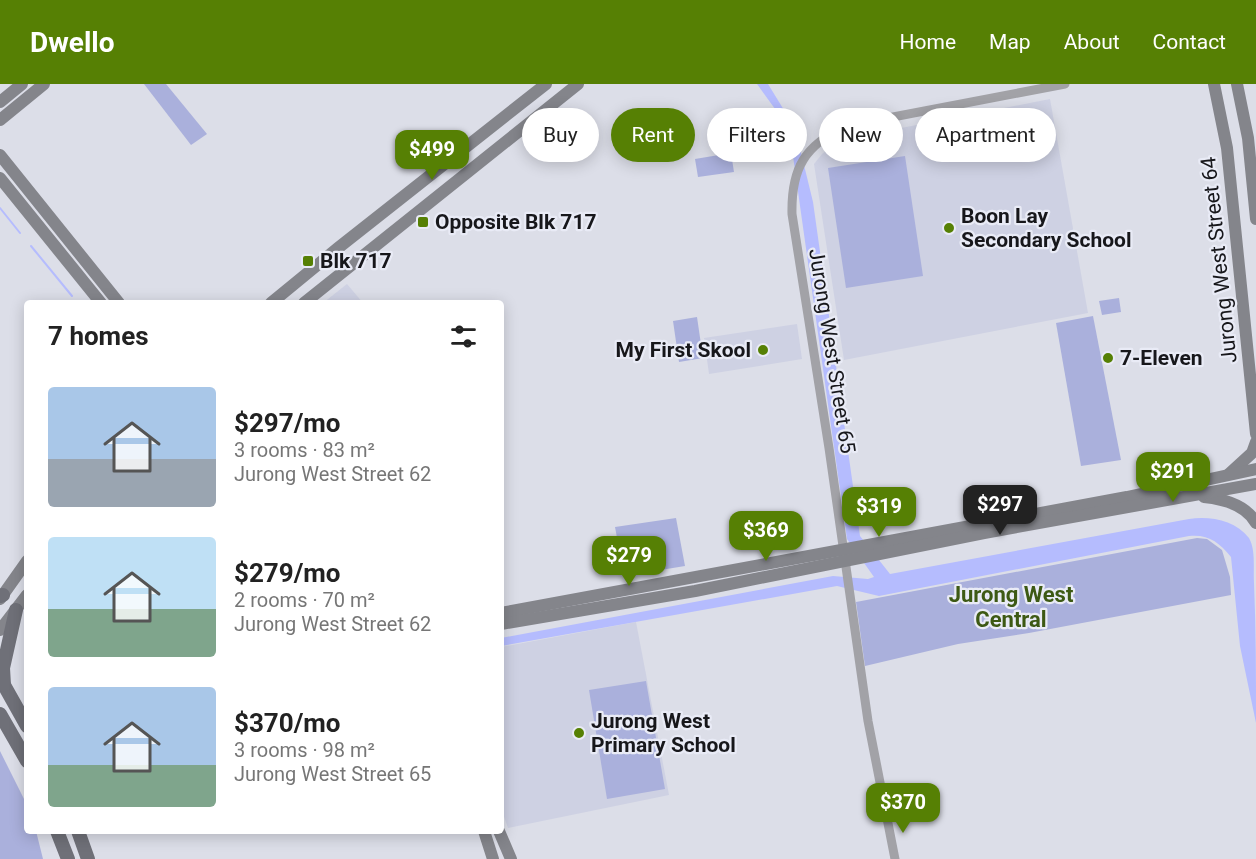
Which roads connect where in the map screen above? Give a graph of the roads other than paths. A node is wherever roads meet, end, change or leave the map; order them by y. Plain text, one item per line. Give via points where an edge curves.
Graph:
1 (22, 84) edge
2 (44, 84) edge
3 (546, 84) edge
4 (578, 84) edge
5 (1065, 84) edge
6 (1214, 84) edge
7 (1237, 84) edge
8 (0, 102) edge
9 (0, 120) edge
10 (0, 155) edge
11 (0, 178) edge
12 (1256, 219) edge
13 (99, 300) edge
14 (117, 300) edge
15 (276, 300) edge
16 (308, 300) edge
17 (1256, 434) edge
18 (1256, 442) edge
19 (1256, 469) edge
20 (1222, 477) junction
21 (1256, 484) edge
22 (1194, 496) junction
23 (1256, 523) edge
24 (843, 555) junction
25 (24, 565) edge
26 (1, 596) edge
27 (24, 599) edge
28 (16, 610) junction
29 (504, 612) edge
30 (504, 623) edge
31 (0, 630) edge
32 (2, 681) edge
33 (0, 714) edge
34 (24, 721) edge
35 (24, 756) edge
36 (58, 834) edge
37 (79, 834) edge
38 (485, 834) edge
39 (500, 834) edge
40 (68, 859) edge
41 (88, 859) edge
42 (493, 859) edge
43 (511, 859) edge
44 (895, 859) edge

1 - 8 street
2 - 9 street
3 - 15 street
4 - 16 street
5 - 24 street, Jurong West Street 65 via 846,126 829,134 801,162 795,176 792,214
6 - 17 street, Jurong West Street 64 via 1231,178
7 - 12 street, Jurong West Street 64 via 1248,138
10 - 14 street
11 - 13 street
18 - 20 street via 1246,460
19 - 20 street
20 - 24 street
21 - 22 street
22 - 23 street via 1242,507
22 - 24 street
24 - 29 street
24 - 30 street via 684,593
24 - 44 street, Jurong West Street 65 via 868,720
25 - 26 street
27 - 28 street
28 - 31 street
28 - 32 main road
32 - 34 main road
33 - 35 main road
36 - 40 main road
37 - 41 main road
38 - 42 street
39 - 43 street

